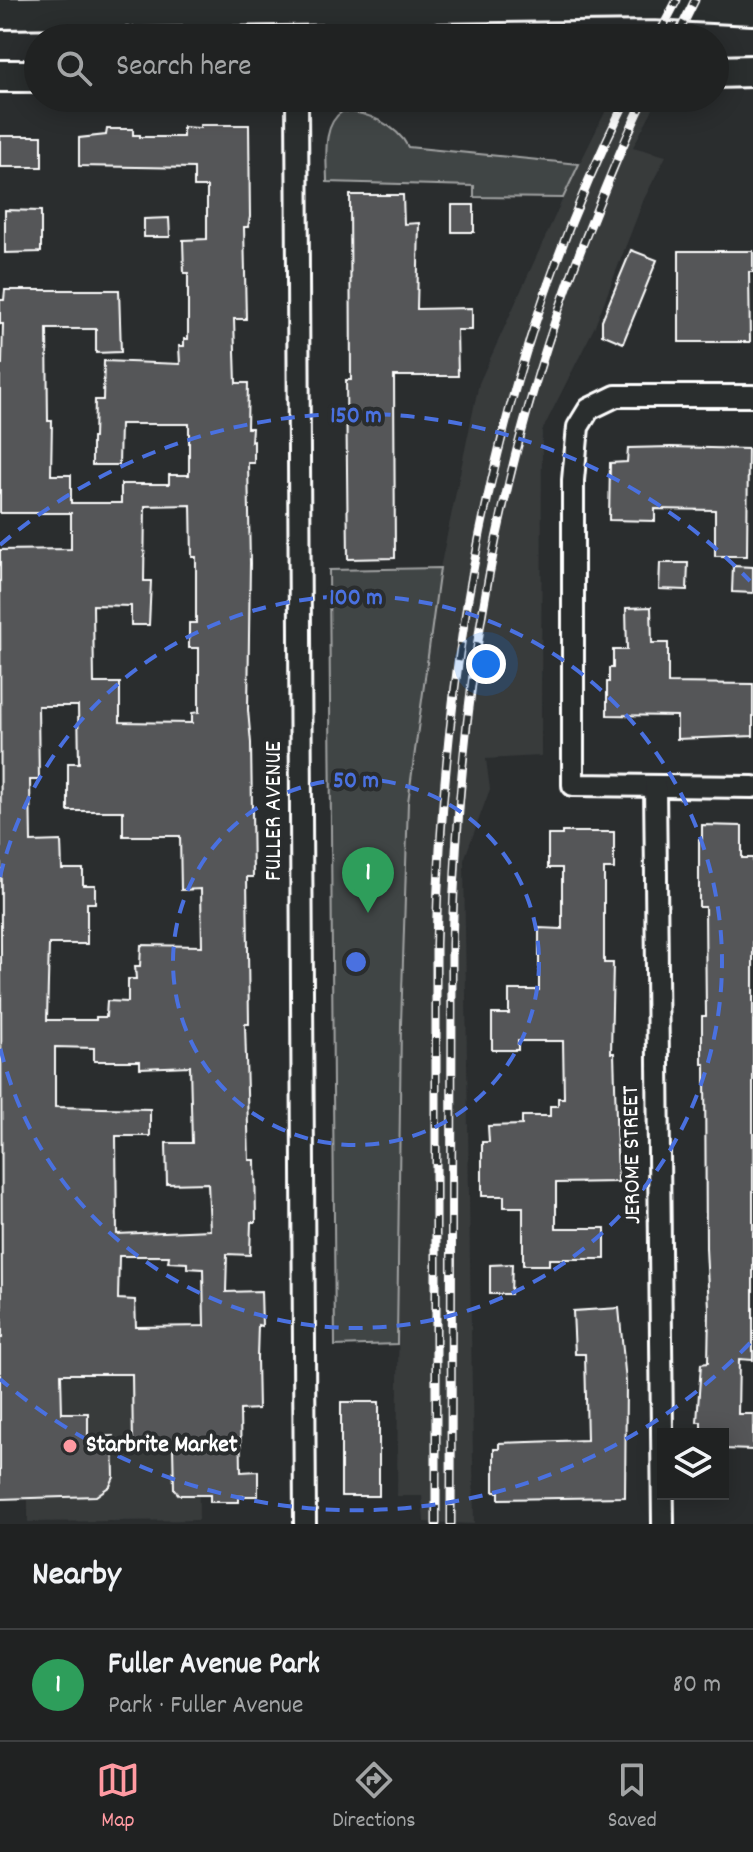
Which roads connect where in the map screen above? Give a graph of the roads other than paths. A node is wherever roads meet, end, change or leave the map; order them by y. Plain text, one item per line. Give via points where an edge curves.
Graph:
1 (295, 4) edge
2 (753, 9) edge
3 (0, 13) edge
4 (753, 71) edge
5 (729, 72) edge
6 (0, 76) edge
7 (24, 76) edge
8 (297, 112) edge
9 (753, 396) edge
10 (655, 786) junction
11 (753, 787) edge
12 (305, 1524) edge
13 (663, 1524) edge

1 - 2 main road
1 - 3 main road
4 - 5 main road
6 - 7 main road
8 - 12 street, FULLER AVENUE
9 - 10 street via 616,396 589,409 578,427 573,480 573,785
10 - 11 street
10 - 13 street, JEROME STREET

